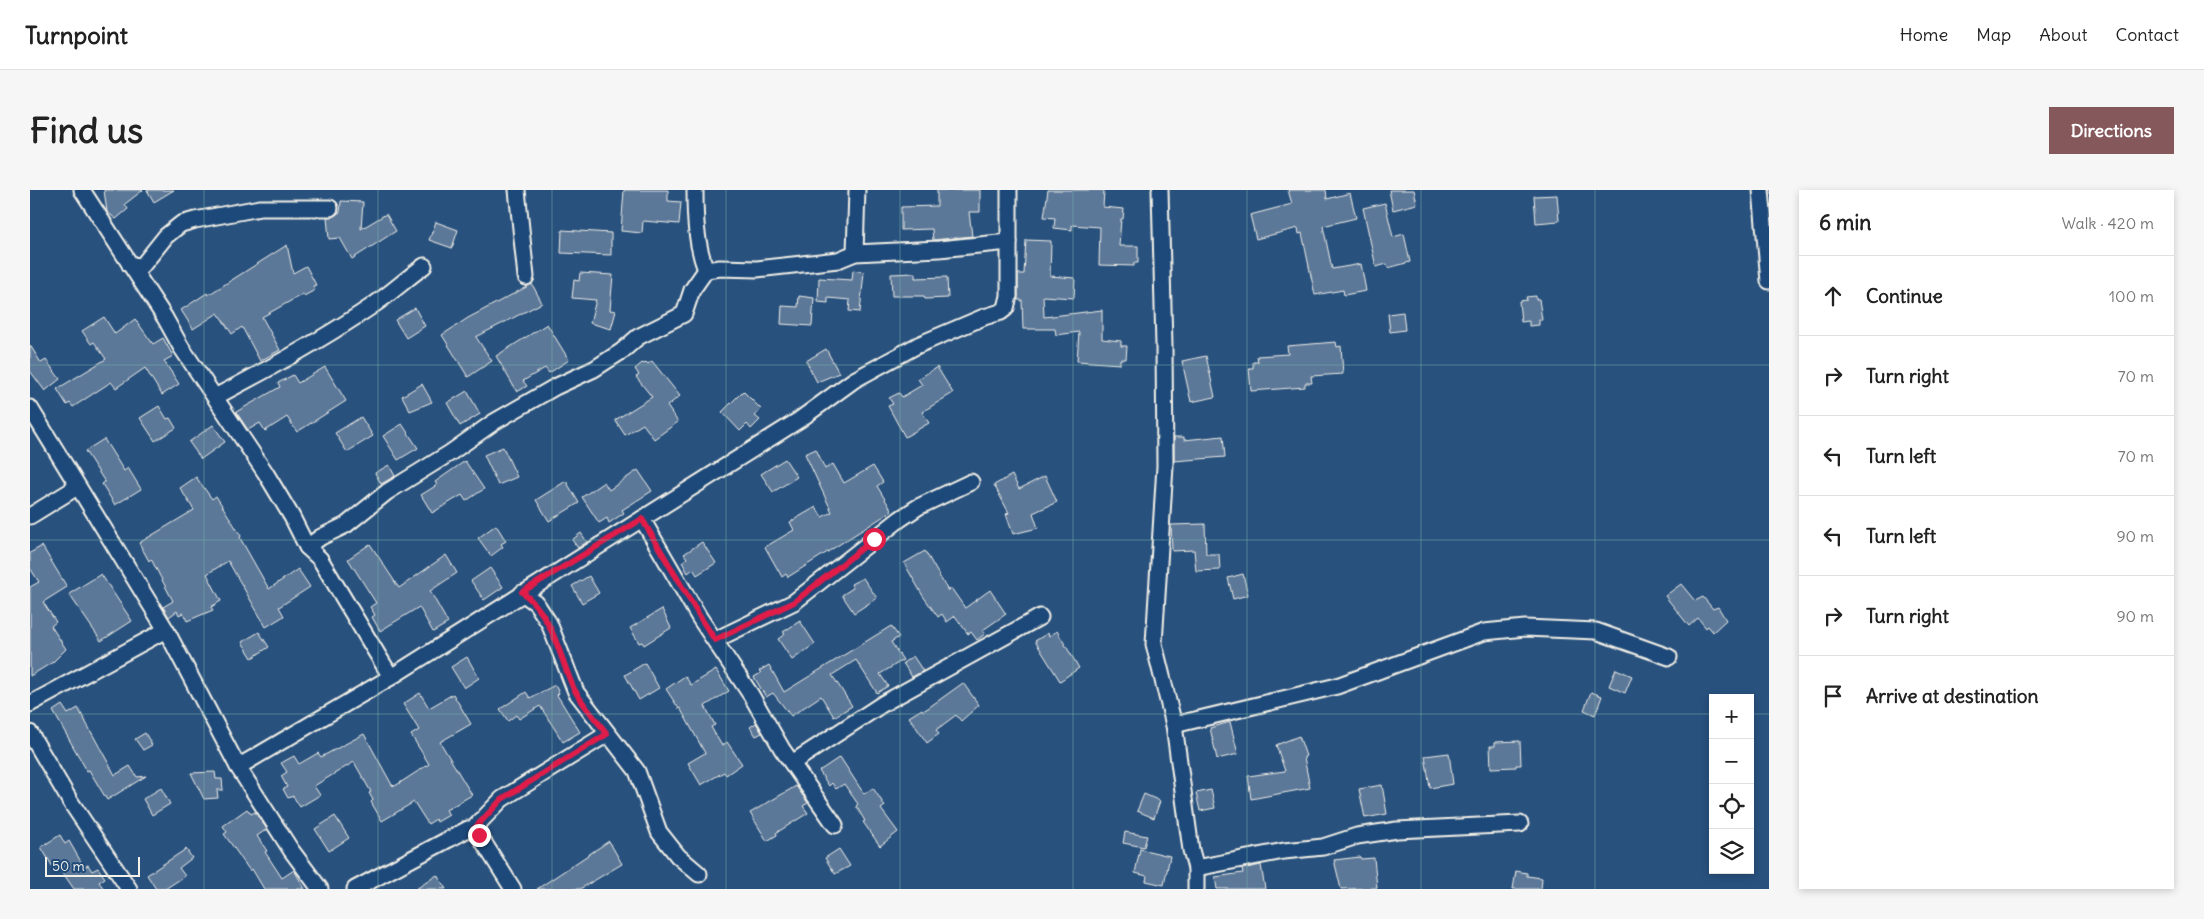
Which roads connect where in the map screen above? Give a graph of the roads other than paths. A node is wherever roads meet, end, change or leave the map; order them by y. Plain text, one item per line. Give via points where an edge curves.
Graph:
1 (82, 190) edge
2 (517, 190) edge
3 (694, 190) edge
4 (857, 190) edge
5 (1009, 190) edge
6 (1160, 190) edge
7 (1761, 190) edge
8 (330, 208) dead end
9 (1009, 242) junction
10 (855, 252) junction
11 (130, 265) junction
12 (424, 266) dead end
13 (706, 270) junction
14 (526, 277) dead end
15 (1769, 281) edge
16 (215, 397) junction
17 (30, 408) edge
18 (971, 482) dead end
19 (77, 487) junction
20 (30, 516) edge
21 (642, 519) junction
22 (307, 547) junction
23 (522, 592) junction
24 (1040, 616) dead end
25 (166, 630) junction
26 (715, 640) junction
27 (1668, 657) dead end
28 (391, 677) junction
29 (30, 704) edge
30 (1174, 724) junction
31 (30, 733) edge
32 (607, 734) junction
33 (792, 763) junction
34 (238, 767) junction
35 (1520, 824) dead end
36 (835, 825) dead end
37 (473, 830) junction
38 (1196, 868) junction
39 (699, 874) dead end
40 (129, 889) edge
41 (320, 889) edge
42 (355, 889) edge
43 (513, 889) edge
44 (1196, 889) edge

1 - 11 street
2 - 14 street
3 - 13 street via 695,222
4 - 10 street
5 - 9 street
6 - 30 street via 1165,466 1154,644
7 - 15 street
8 - 11 street via 260,208 195,220 181,224 166,236 142,266
9 - 10 street
9 - 21 street via 1010,296 1001,312 918,345 854,380 799,420
10 - 13 street via 838,260 757,269
11 - 16 street
12 - 16 street via 330,334
13 - 22 street via 692,290 684,314 638,337 594,368 494,422 387,492 346,525
16 - 22 street via 265,472
17 - 19 street
18 - 26 street via 900,519 794,602
19 - 20 street
19 - 25 street
21 - 23 street
21 - 26 street
22 - 28 street via 320,558
23 - 28 street
23 - 32 street via 536,603 549,623 573,686
24 - 33 street via 884,703
25 - 29 street
25 - 34 street
26 - 33 street
27 - 30 street via 1596,630 1526,628 1484,632 1337,686
28 - 34 street
30 - 38 street
31 - 40 street via 70,801
32 - 37 street via 502,799
32 - 39 street via 630,759 642,779 659,832 678,856
33 - 36 street
34 - 41 street
35 - 38 street via 1397,830 1357,836 1323,848 1284,851
37 - 42 street via 464,830
37 - 43 street
38 - 44 street

